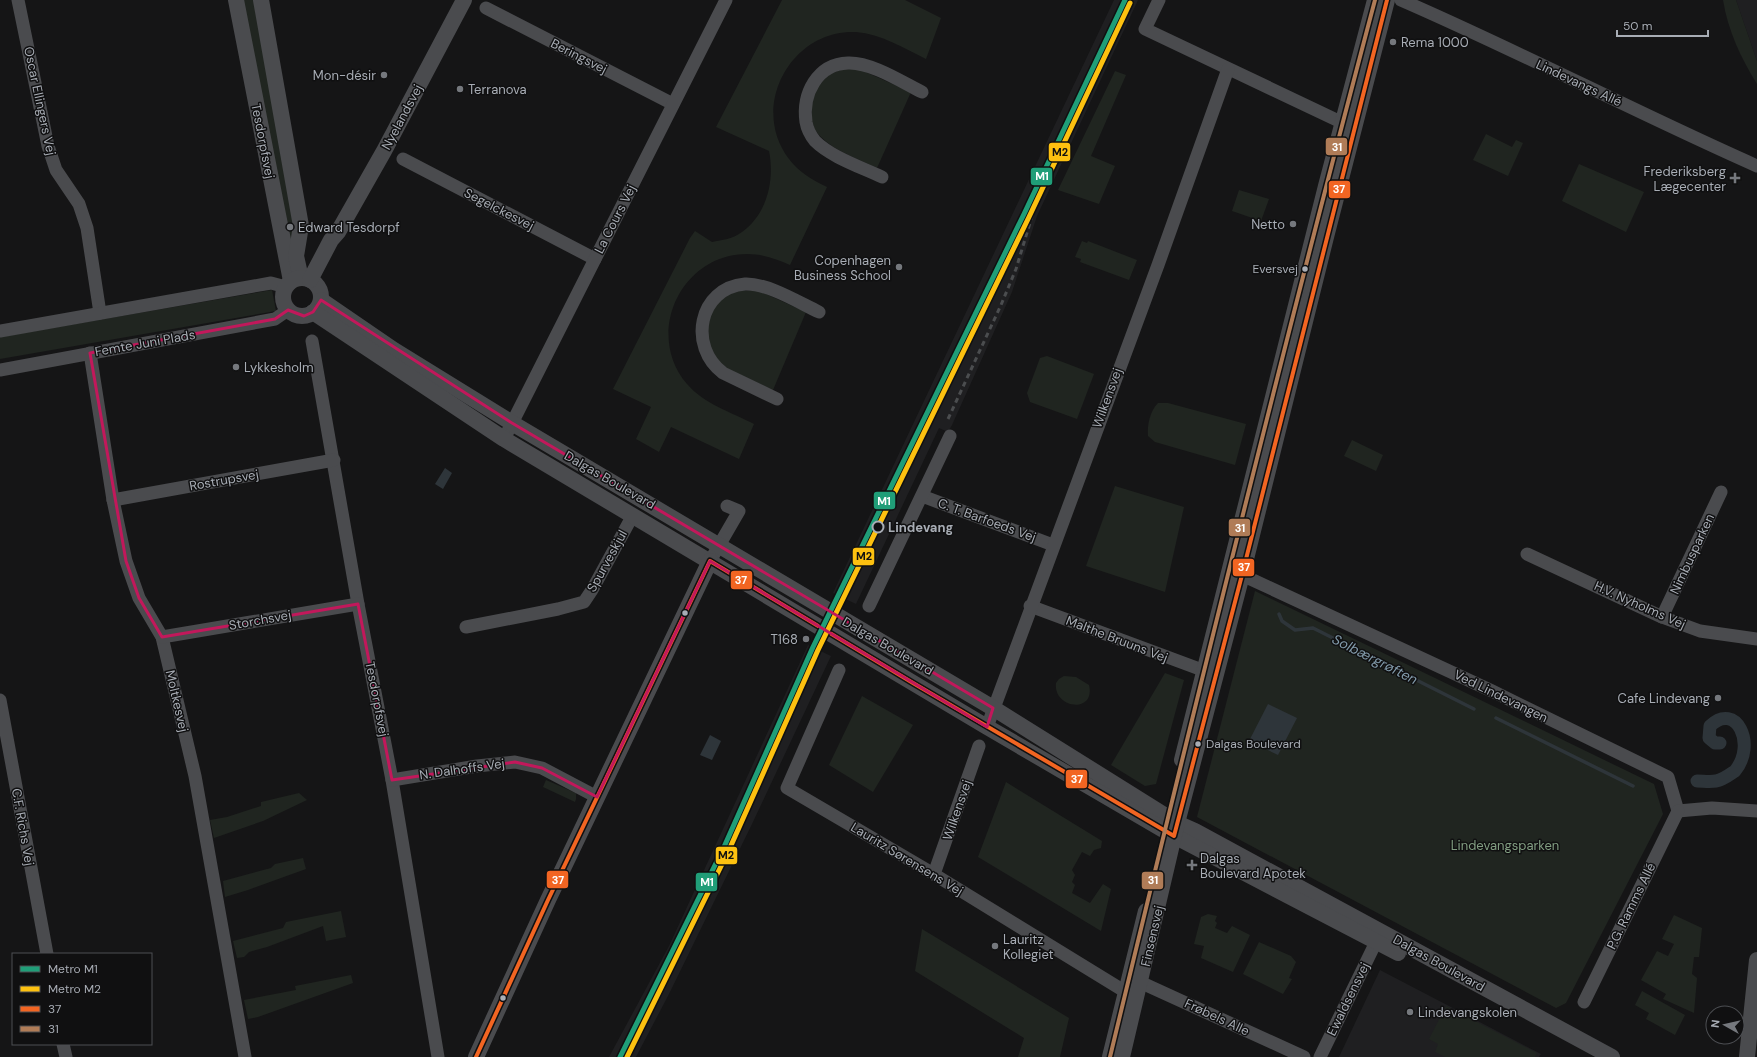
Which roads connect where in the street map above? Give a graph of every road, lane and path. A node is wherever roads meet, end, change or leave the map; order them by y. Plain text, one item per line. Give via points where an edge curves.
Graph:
1 (18, 0) edge
2 (236, 0) edge
3 (261, 0) edge
4 (464, 0) edge
5 (726, 0) edge
6 (1159, 0) edge
7 (1375, 0) edge
8 (1387, 0) edge
9 (1400, 0) edge
10 (486, 8) dead end
11 (1228, 69) junction
12 (922, 92) dead end
13 (673, 104) junction
14 (1348, 127) junction
15 (403, 159) dead end
16 (1757, 166) edge
17 (882, 177) dead end
18 (595, 259) junction
19 (306, 289) junction
20 (288, 310) junction
21 (819, 312) dead end
22 (100, 313) junction
23 (0, 331) edge
24 (312, 342) dead end
25 (90, 353) junction
26 (0, 370) edge
27 (777, 399) dead end
28 (512, 423) junction
29 (950, 436) dead end
30 (504, 439) junction
31 (334, 460) junction
32 (1722, 492) dead end
33 (922, 496) junction
34 (642, 499) junction
35 (113, 500) junction
36 (727, 506) dead end
37 (633, 515) junction
38 (1053, 545) junction
39 (719, 546) junction
40 (1527, 554) dead end
41 (710, 561) junction
42 (1236, 571) junction
43 (358, 604) junction
44 (869, 606) dead end
45 (1030, 606) junction
46 (1662, 617) junction
47 (466, 627) dead end
48 (162, 637) junction
49 (1757, 639) edge
50 (839, 670) dead end
51 (1210, 674) junction
52 (0, 700) edge
53 (993, 708) junction
54 (987, 727) junction
55 (979, 746) dead end
56 (392, 780) junction
57 (597, 797) junction
58 (1678, 811) junction
59 (1757, 811) edge
60 (1171, 827) junction
61 (934, 874) junction
62 (1379, 937) junction
63 (47, 953) edge
64 (1757, 960) edge
65 (1136, 979) junction
66 (1131, 996) junction
67 (1584, 1002) dead end
68 (63, 1045) edge
69 (438, 1055) edge
70 (66, 1057) edge
71 (245, 1057) edge
72 (476, 1057) edge
73 (1110, 1057) edge
74 (1122, 1057) edge
75 (1304, 1057) edge
76 (1320, 1057) edge
77 (1588, 1057) edge
78 (1612, 1057) edge
79 (1747, 1057) edge

1 - 22 street, Oscar Ellingers Vej via 48,146 56,170 79,204 87,228
2 - 19 street, Tesdorpfsvej
3 - 19 street, Tesdorpfsvej via 301,226 296,256
4 - 19 street, Nyelandsvej via 384,151 331,240
5 - 13 street, La Cours Vej
6 - 11 street via 1145,29
7 - 14 street, Finsensvej
8 - 14 street, Finsensvej
9 - 16 street, Lindevangs Allé
10 - 13 street, Beringsvej
11 - 14 street
11 - 38 street, Wilkensvej
12 - 17 street via 881,72 848,63 823,71 813,83 807,96 805,112 807,126 814,140 826,150
13 - 18 street, La Cours Vej
14 - 42 street, Finsensvej
15 - 18 street, Segelckesvej
18 - 28 street, La Cours Vej
19 - 20 street via 283,299
19 - 20 street via 304,316 298,316
19 - 22 street via 271,283
19 - 28 street, Dalgas Boulevard via 394,350
19 - 30 street, Dalgas Boulevard
20 - 25 street, Femte Juni Plads via 275,319
21 - 27 street via 764,286 746,284 723,292 708,309 702,336 710,361 723,373
22 - 23 street
24 - 31 street, Tesdorpfsvej
25 - 26 street, Femte Juni Plads
25 - 35 street, Moltkesvej
28 - 30 street, La Cours Vej
28 - 34 street, Dalgas Boulevard
29 - 33 street, C. T. Barfoeds Vej
30 - 37 street, Dalgas Boulevard
31 - 35 street, Rostrupsvej
31 - 43 street, Tesdorpfsvej
32 - 46 street, Nimbusparken
33 - 38 street, C. T. Barfoeds Vej
33 - 44 street, C. T. Barfoeds Vej
34 - 37 street, Spurveskjul
34 - 39 street, Dalgas Boulevard
35 - 48 street, Moltkesvej via 126,561 139,598
36 - 39 street via 739,512
37 - 41 street, Dalgas Boulevard
37 - 47 street, Spurveskjul via 584,602 558,610
38 - 45 street, Wilkensvej
39 - 41 street
39 - 53 street, Dalgas Boulevard
40 - 46 street, H.V. Nyholms Vej
41 - 54 street, Dalgas Boulevard
41 - 57 street
42 - 51 street, Finsensvej
42 - 58 street, Ved Lindevangen via 1668,777
43 - 48 street, Storchsvej
43 - 56 street, Tesdorpfsvej
45 - 51 street, Malthe Bruuns Vej
45 - 53 street, Wilkensvej
46 - 49 street, H.V. Nyholms Vej via 1700,631
48 - 71 street, Moltkesvej via 195,776
50 - 61 street, Lauritz Sørensens Vej via 787,788
51 - 60 street, Finsensvej
52 - 63 street, C.F. Richs Vej
53 - 54 street, Wilkensvej
53 - 60 street, Dalgas Boulevard
54 - 60 street, Dalgas Boulevard
55 - 61 street, Wilkensvej
56 - 57 street, N. Dalhoffs Vej via 515,762 542,768
56 - 69 street, Tesdorpfsvej
57 - 72 street
58 - 59 street via 1712,808
58 - 67 street, P.G. Ramms Allé
60 - 62 street, Dalgas Boulevard
60 - 65 street, Finsensvej
61 - 66 street, Lauritz Sørensens Vej
62 - 76 street, Ewaldsensvej
62 - 77 street, Dalgas Boulevard
62 - 78 street, Dalgas Boulevard
64 - 79 street
65 - 66 street, Finsensvej
65 - 75 street, Frøbels Alle
66 - 73 street, Finsensvej
66 - 74 street, Finsensvej
68 - 70 street

